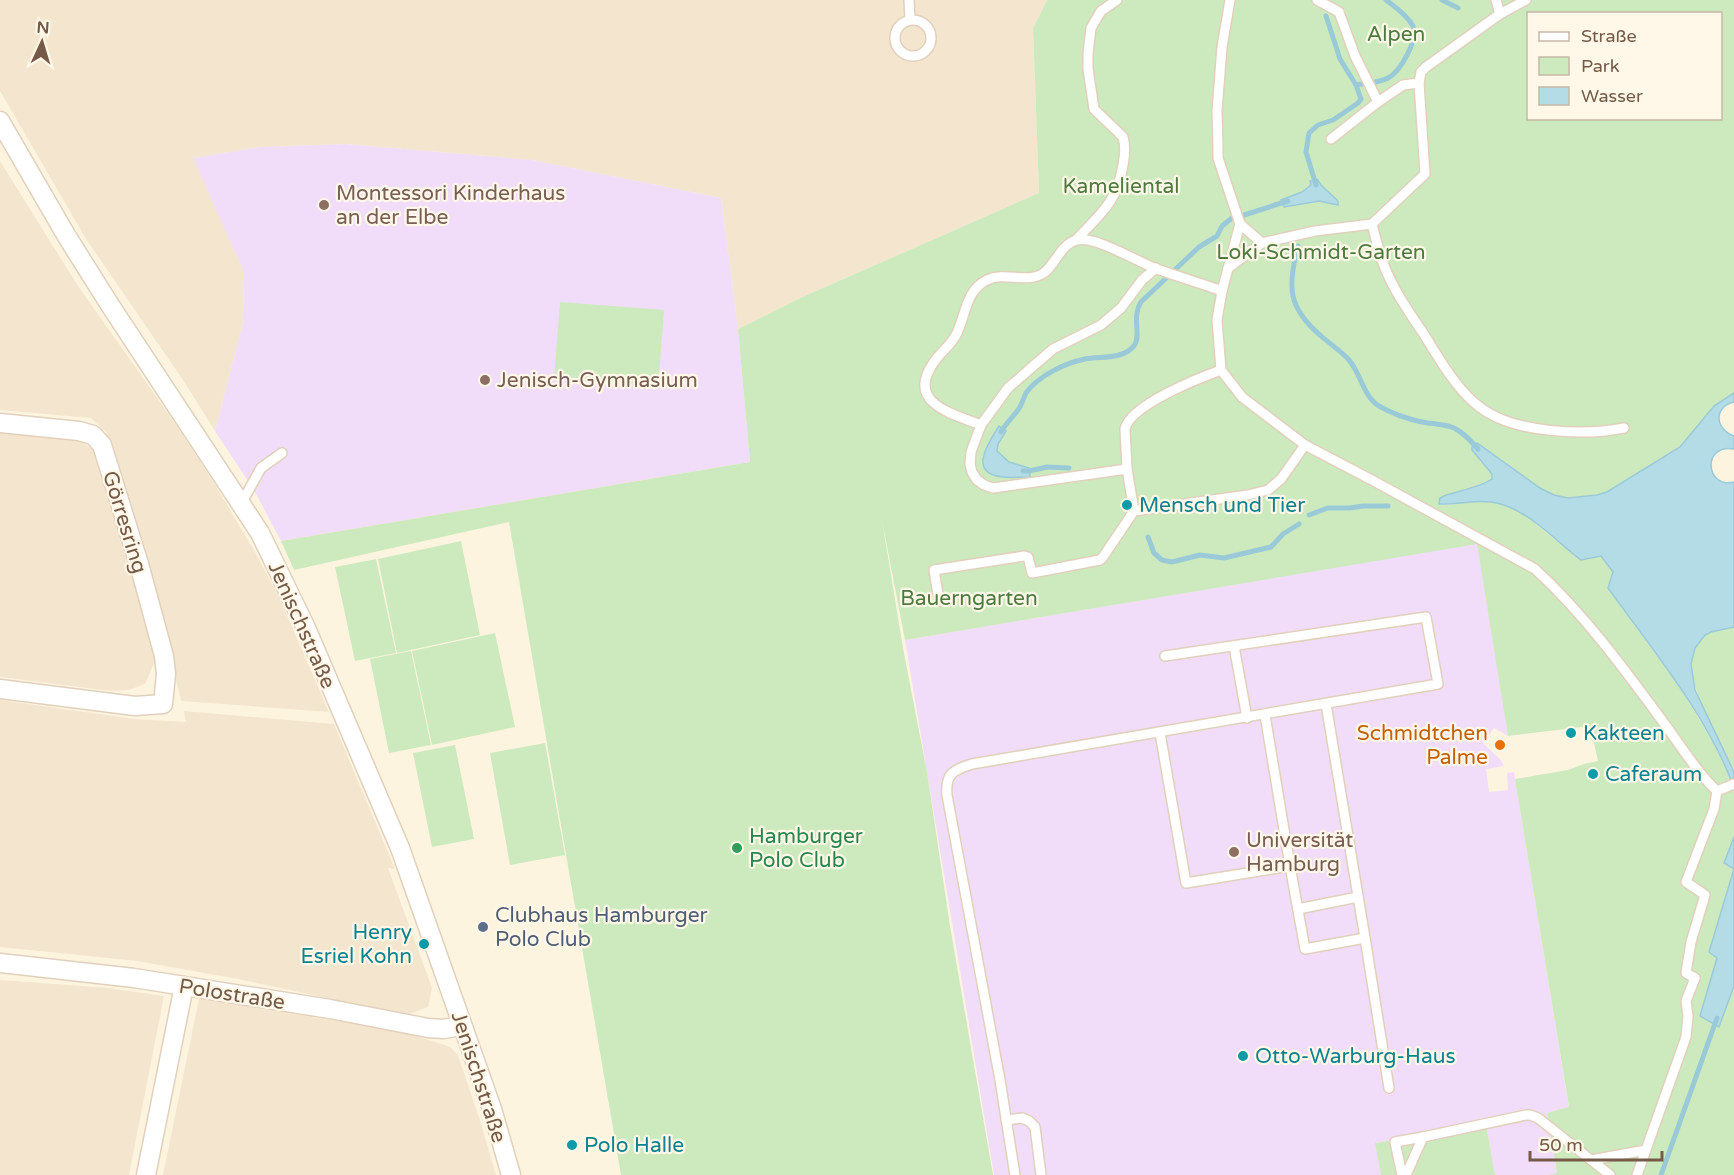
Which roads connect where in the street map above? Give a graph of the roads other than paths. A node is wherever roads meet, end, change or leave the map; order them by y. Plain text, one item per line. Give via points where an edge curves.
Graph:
1 (909, 0) edge
2 (1117, 0) edge
3 (1230, 0) edge
4 (1317, 0) edge
5 (1497, 0) edge
6 (1526, 0) edge
7 (1500, 14) junction
8 (910, 20) junction
9 (1419, 82) junction
10 (1378, 102) junction
11 (0, 121) edge
12 (1331, 140) dead end
13 (1092, 223) junction
14 (1240, 224) junction
15 (1372, 224) junction
16 (1076, 240) junction
17 (1095, 243) junction
18 (1262, 243) junction
19 (1158, 269) junction
20 (1228, 269) junction
21 (1222, 291) junction
22 (1221, 370) junction
23 (0, 423) edge
24 (981, 425) junction
25 (1624, 428) dead end
26 (1305, 445) junction
27 (282, 453) dead end
28 (1127, 469) junction
29 (241, 504) junction
30 (1134, 511) junction
31 (939, 601) dead end
32 (1234, 646) junction
33 (1165, 656) dead end
34 (0, 689) edge
35 (1326, 704) junction
36 (1266, 715) junction
37 (1247, 718) junction
38 (1160, 733) junction
39 (1732, 785) edge
40 (1717, 791) junction
41 (1290, 866) junction
42 (1358, 897) junction
43 (1298, 909) junction
44 (1365, 938) junction
45 (0, 963) edge
46 (184, 986) junction
47 (462, 1026) junction
48 (1389, 1088) dead end
49 (1006, 1120) junction
50 (1423, 1137) junction
51 (1646, 1150) junction
52 (1591, 1160) junction
53 (1604, 1173) edge
54 (146, 1175) edge
55 (511, 1175) edge
56 (1015, 1175) edge
57 (1041, 1175) edge
58 (1404, 1175) edge
59 (1637, 1175) edge

1 - 8 lane
2 - 13 lane via 1101,11 1091,28 1088,75 1094,109 1123,137 1125,148 1115,194
3 - 14 lane via 1222,47 1218,158
4 - 10 lane via 1339,12
5 - 7 lane
6 - 7 lane
7 - 9 lane via 1423,69
8 - 8 lane via 921,22 931,35 926,51 916,56 900,51 895,41 900,25
9 - 10 lane via 1403,85
9 - 15 lane via 1425,174
10 - 12 lane
11 - 29 street, Jenischstraße via 108,302
13 - 16 lane
13 - 17 lane
14 - 18 lane
14 - 20 lane
15 - 18 lane
15 - 25 lane via 1382,261 1400,298 1453,381 1480,408 1511,424 1545,429 1592,432
16 - 17 lane
16 - 24 lane via 1064,248 1045,272 1032,278 993,278 973,291 953,341 928,372 926,392 937,408
17 - 19 lane
18 - 20 lane
19 - 21 lane
19 - 24 lane via 1142,280 1121,308 1101,325 1053,349 1008,388
20 - 21 lane
21 - 22 lane via 1217,320
22 - 26 lane via 1242,397
22 - 28 lane via 1189,382 1132,416 1125,429
23 - 34 street, Görresring via 79,431 93,435 102,446 165,656 166,674 163,704 135,706
24 - 28 lane via 970,452 970,464 977,480 993,488
26 - 30 lane via 1281,479 1268,490
26 - 40 lane via 1535,569 1599,637
27 - 29 lane via 261,468
28 - 30 lane
29 - 47 street, Jenischstraße via 260,533 302,619 400,848
30 - 31 lane via 1103,557 1094,561 1032,573 1028,557 1024,556 934,570
32 - 33 lane
32 - 35 lane via 1426,617 1438,684
32 - 37 lane
35 - 36 lane
35 - 42 lane
36 - 37 lane
36 - 41 lane
37 - 38 lane
38 - 41 lane via 1186,883
38 - 49 lane via 972,764 949,776 947,795
39 - 40 lane
40 - 51 lane via 1686,882 1705,895 1686,972 1695,978 1686,1001 1686,1037
41 - 43 lane
42 - 43 lane
42 - 44 lane
43 - 44 lane via 1305,949
44 - 48 lane
45 - 46 street, Polostraße
46 - 47 street, Polostraße via 428,1028
46 - 54 street
47 - 55 street, Jenischstraße
49 - 56 lane
49 - 57 lane via 1022,1118 1035,1127
50 - 52 lane via 1530,1115
50 - 58 lane
50 - 58 lane via 1395,1142
51 - 52 lane
51 - 59 lane
52 - 53 lane

